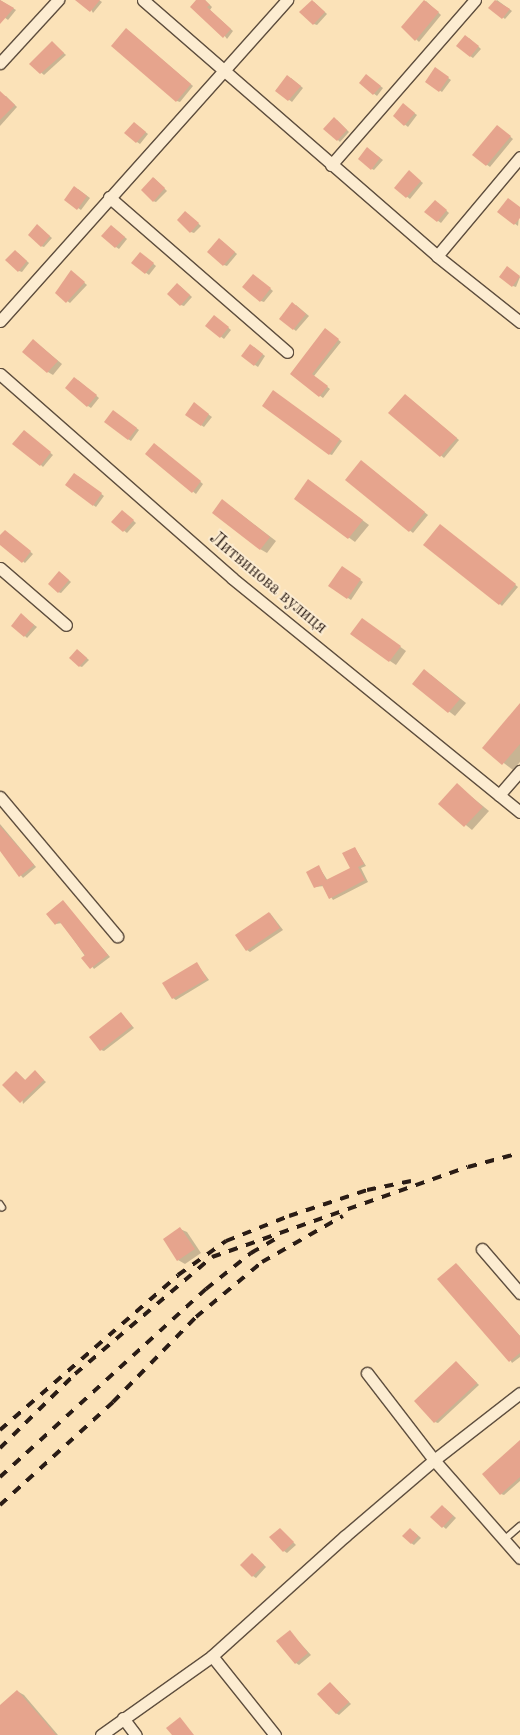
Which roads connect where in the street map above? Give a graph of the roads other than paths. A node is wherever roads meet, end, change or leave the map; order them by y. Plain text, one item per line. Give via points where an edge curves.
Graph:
1 (58, 0) edge
2 (143, 0) edge
3 (287, 0) edge
4 (474, 0) edge
5 (0, 63) edge
6 (226, 70) junction
7 (520, 157) edge
8 (331, 165) junction
9 (110, 197) junction
10 (437, 256) junction
11 (0, 321) edge
12 (520, 322) edge
13 (287, 352) dead end
14 (0, 374) edge
15 (0, 568) edge
16 (66, 625) dead end
17 (520, 771) edge
18 (499, 795) junction
19 (0, 797) edge
20 (520, 812) edge
21 (117, 936) dead end
22 (482, 1249) dead end
23 (520, 1293) edge
24 (367, 1373) dead end
25 (520, 1394) edge
26 (434, 1460) junction
27 (520, 1526) edge
28 (504, 1540) junction
29 (520, 1558) edge
30 (212, 1656) junction
31 (123, 1718) junction
32 (101, 1735) edge
33 (136, 1735) edge
34 (275, 1735) edge

1 - 5 street
2 - 6 street
3 - 6 street
4 - 8 street
6 - 8 street
6 - 9 street
7 - 10 street
8 - 10 street
9 - 11 street
9 - 13 street
10 - 12 street
14 - 18 street, Литвинова вулиця via 232,578
15 - 16 street
17 - 18 street
18 - 20 street, Литвинова вулиця
19 - 21 street
22 - 23 street
24 - 26 street
25 - 26 street
26 - 28 street
26 - 30 street
27 - 28 lane
28 - 29 street
30 - 31 street
30 - 34 street
31 - 32 street
31 - 33 street

